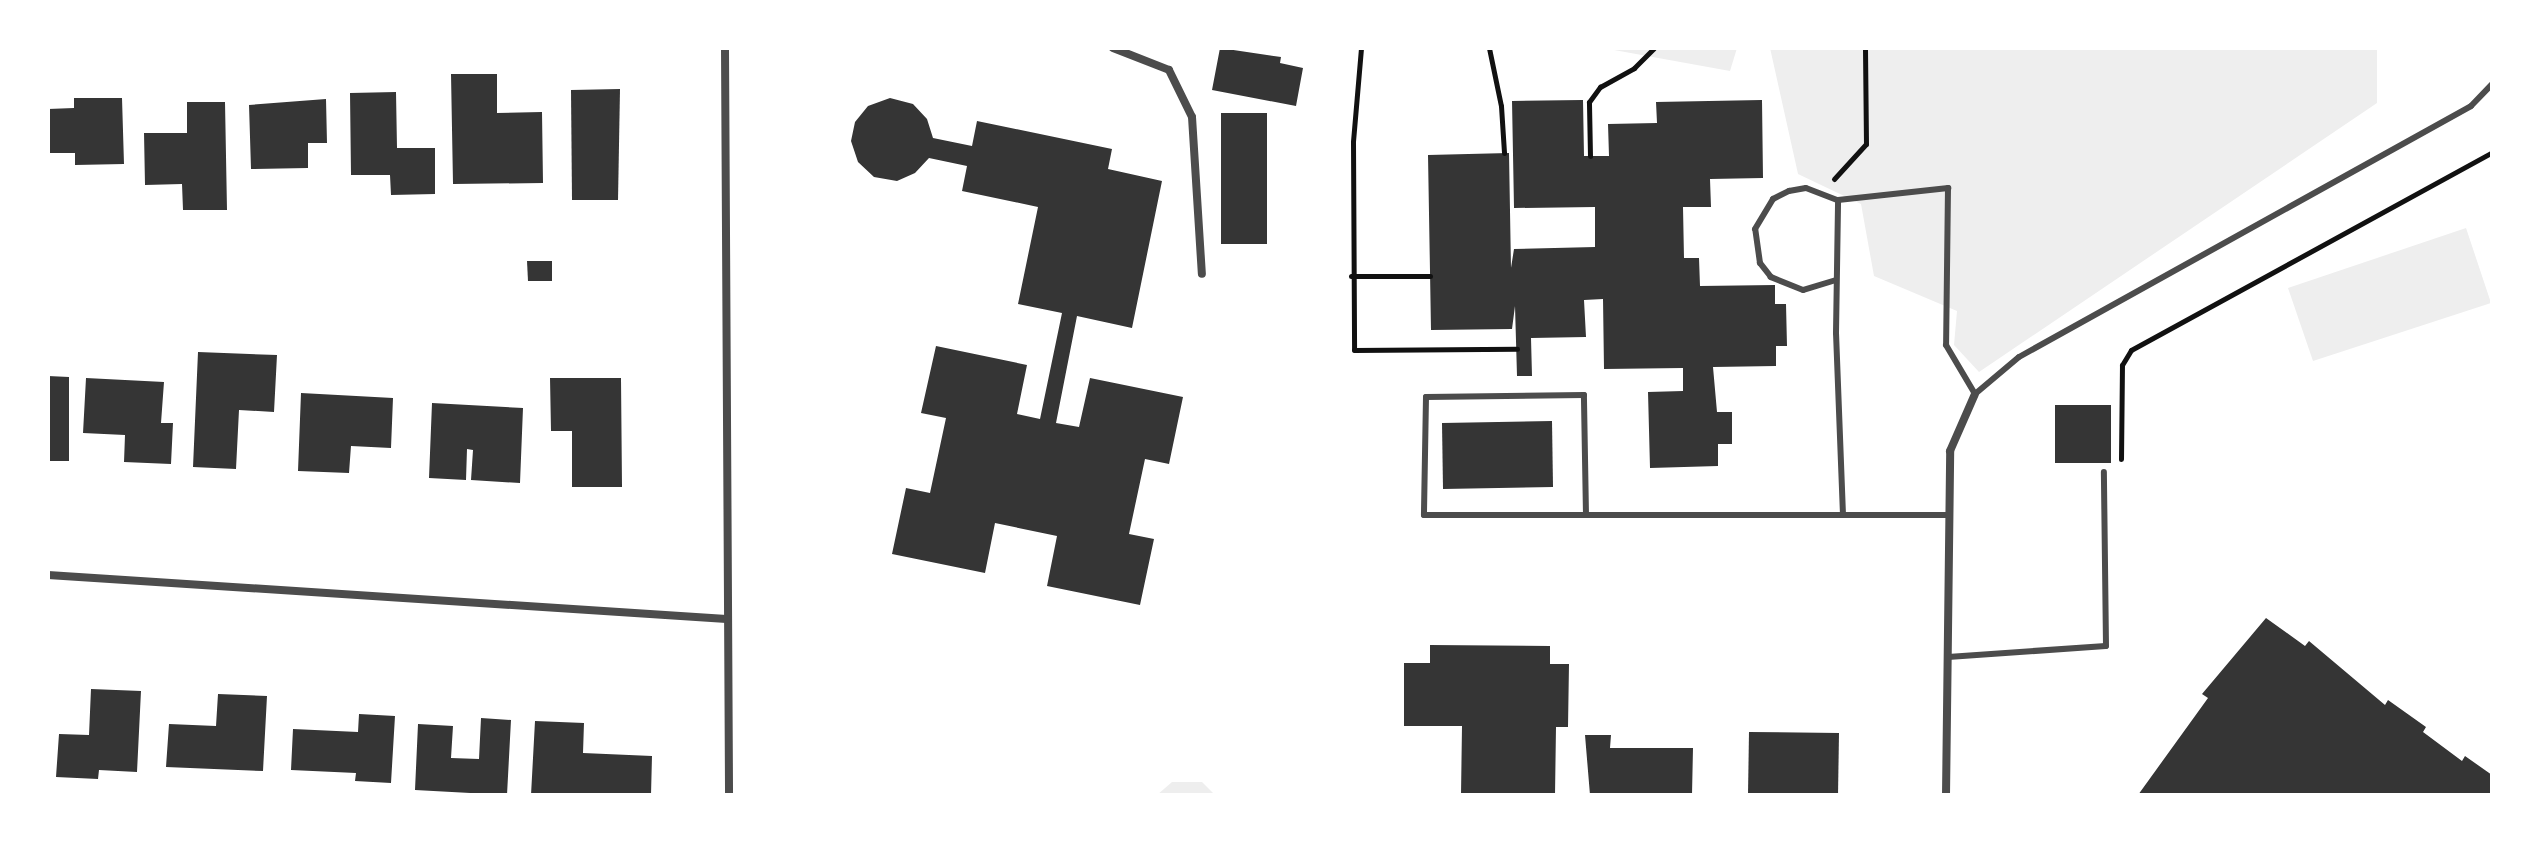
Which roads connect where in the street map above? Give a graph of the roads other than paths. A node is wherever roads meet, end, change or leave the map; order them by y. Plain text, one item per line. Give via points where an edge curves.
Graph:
1 (725, 48) edge
2 (1113, 48) edge
3 (2492, 84) edge
4 (1838, 200) junction
5 (1202, 274) dead end
6 (1836, 280) junction
7 (1975, 394) junction
8 (2104, 472) road end
9 (1586, 515) junction
10 (1843, 515) junction
11 (1948, 515) junction
12 (48, 575) edge
13 (727, 619) junction
14 (1948, 657) junction
15 (729, 795) edge
16 (1946, 795) edge

1 - 13 street
2 - 5 street via 1169,70 1192,117
3 - 7 lane via 2471,106 2019,357
4 - 6 lane
4 - 6 lane via 1806,188 1773,199 1755,229 1755,247 1771,277 1803,290
4 - 7 lane via 1948,188 1946,345
6 - 10 lane
7 - 11 street via 1950,451
8 - 14 lane via 2106,646
9 - 9 lane via 1584,395 1426,397 1424,515
9 - 10 lane
10 - 11 lane
11 - 14 street
12 - 13 street
13 - 15 street
14 - 16 street

